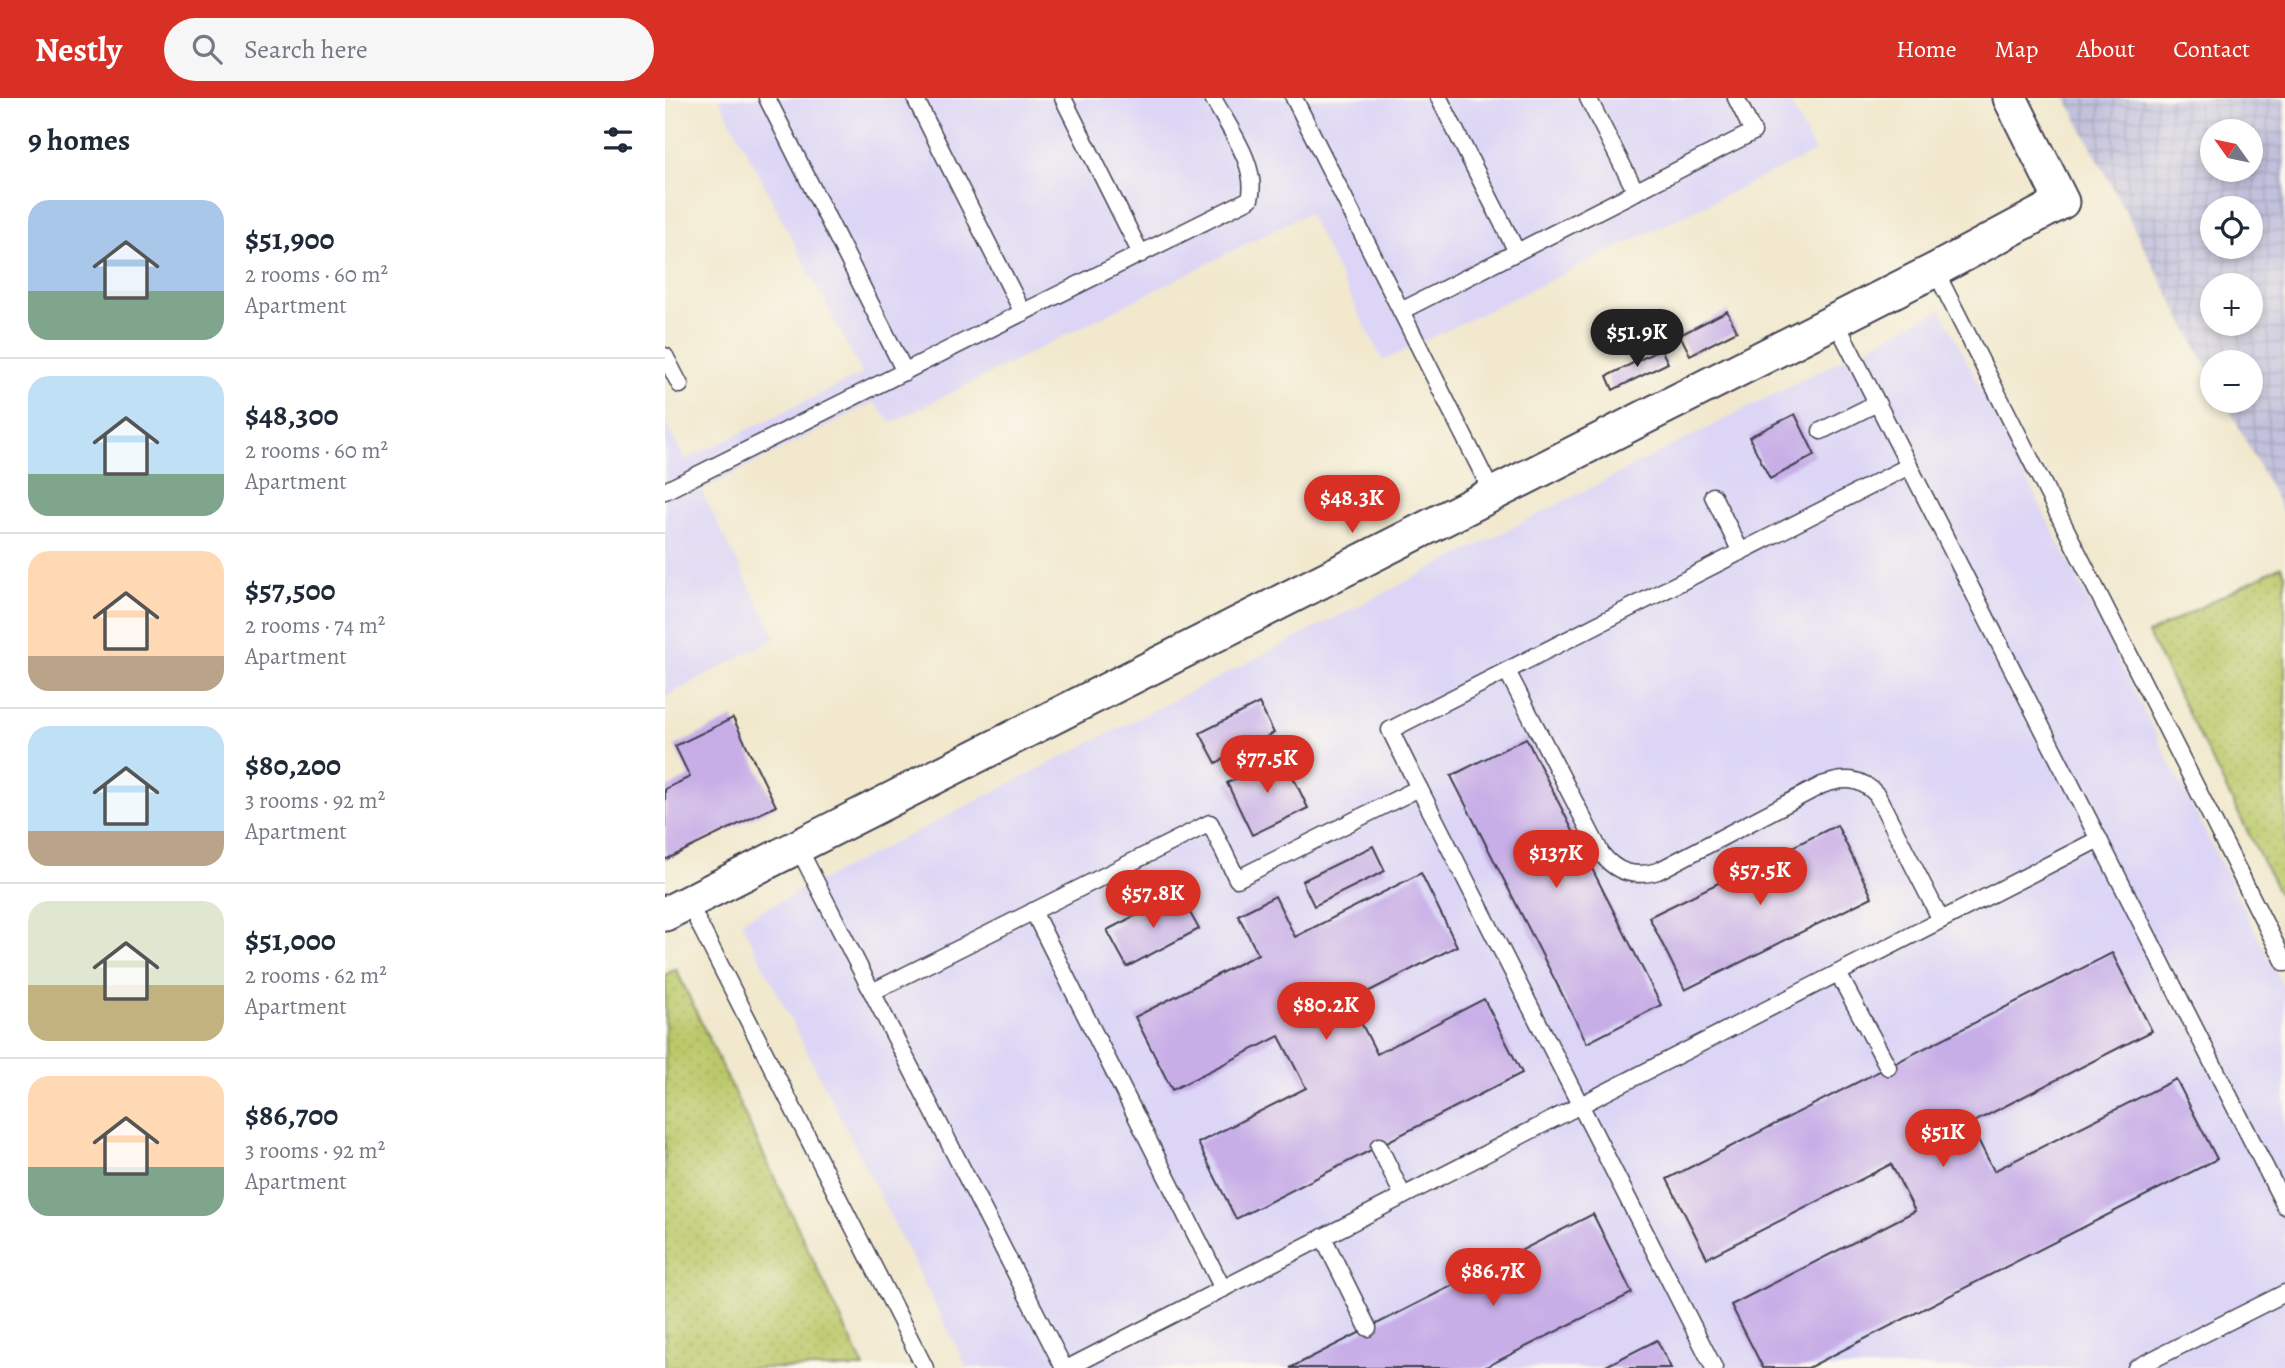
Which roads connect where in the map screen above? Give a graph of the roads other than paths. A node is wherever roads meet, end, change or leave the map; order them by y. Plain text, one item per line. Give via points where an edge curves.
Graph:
1 (767, 98) edge
2 (915, 98) edge
3 (1063, 98) edge
4 (1213, 98) edge
5 (1294, 98) edge
6 (1439, 98) edge
7 (1588, 98) edge
8 (1736, 98) edge
9 (2010, 98) edge
10 (1636, 192) junction
11 (1517, 252) junction
12 (1141, 254) junction
13 (1935, 270) junction
14 (1401, 311) junction
15 (1023, 313) junction
16 (1835, 320) junction
17 (665, 356) edge
18 (905, 372) junction
19 (680, 385) dead end
20 (1877, 403) junction
21 (1821, 431) dead end
22 (1909, 466) junction
23 (665, 491) edge
24 (1493, 494) junction
25 (1713, 496) dead end
26 (1741, 552) junction
27 (1507, 671) junction
28 (1419, 788) junction
29 (2099, 839) junction
30 (798, 846) junction
31 (677, 908) edge
32 (1033, 911) junction
33 (1941, 920) junction
34 (2285, 963) edge
35 (1838, 973) junction
36 (872, 992) junction
37 (1888, 1067) dead end
38 (1581, 1105) junction
39 (1379, 1146) dead end
40 (1403, 1196) junction
41 (2285, 1206) edge
42 (1323, 1237) junction
43 (1223, 1289) junction
44 (2285, 1293) edge
45 (1368, 1328) dead end
46 (925, 1368) edge
47 (1066, 1368) edge
48 (1714, 1368) edge
49 (2136, 1368) edge

1 - 18 lane
2 - 15 lane
3 - 12 lane
4 - 12 lane via 1250,170 1254,185 1250,200
5 - 14 lane
6 - 11 lane
7 - 10 lane
8 - 10 lane via 1753,132
9 - 13 street via 2062,202
10 - 11 lane
11 - 14 lane
12 - 15 lane
13 - 16 street
13 - 34 lane
14 - 24 lane
15 - 18 lane
16 - 20 lane
16 - 24 street
17 - 19 lane
18 - 23 lane
20 - 21 lane
20 - 22 lane
22 - 26 lane
22 - 29 lane
24 - 30 street
25 - 26 lane
26 - 27 lane
27 - 28 lane via 1390,730
27 - 33 lane via 1601,853 1619,869 1642,875 1658,871 1822,785 1848,779 1877,795
28 - 32 lane via 1237,879 1210,823
28 - 38 lane
29 - 33 lane
29 - 41 lane
30 - 31 street
30 - 36 lane
31 - 46 lane
32 - 36 lane
32 - 43 lane
33 - 35 lane
35 - 37 lane
35 - 38 lane
36 - 47 lane
38 - 40 lane
38 - 48 lane
39 - 40 lane
40 - 42 lane
42 - 43 lane
42 - 45 lane
43 - 47 lane
44 - 49 lane

